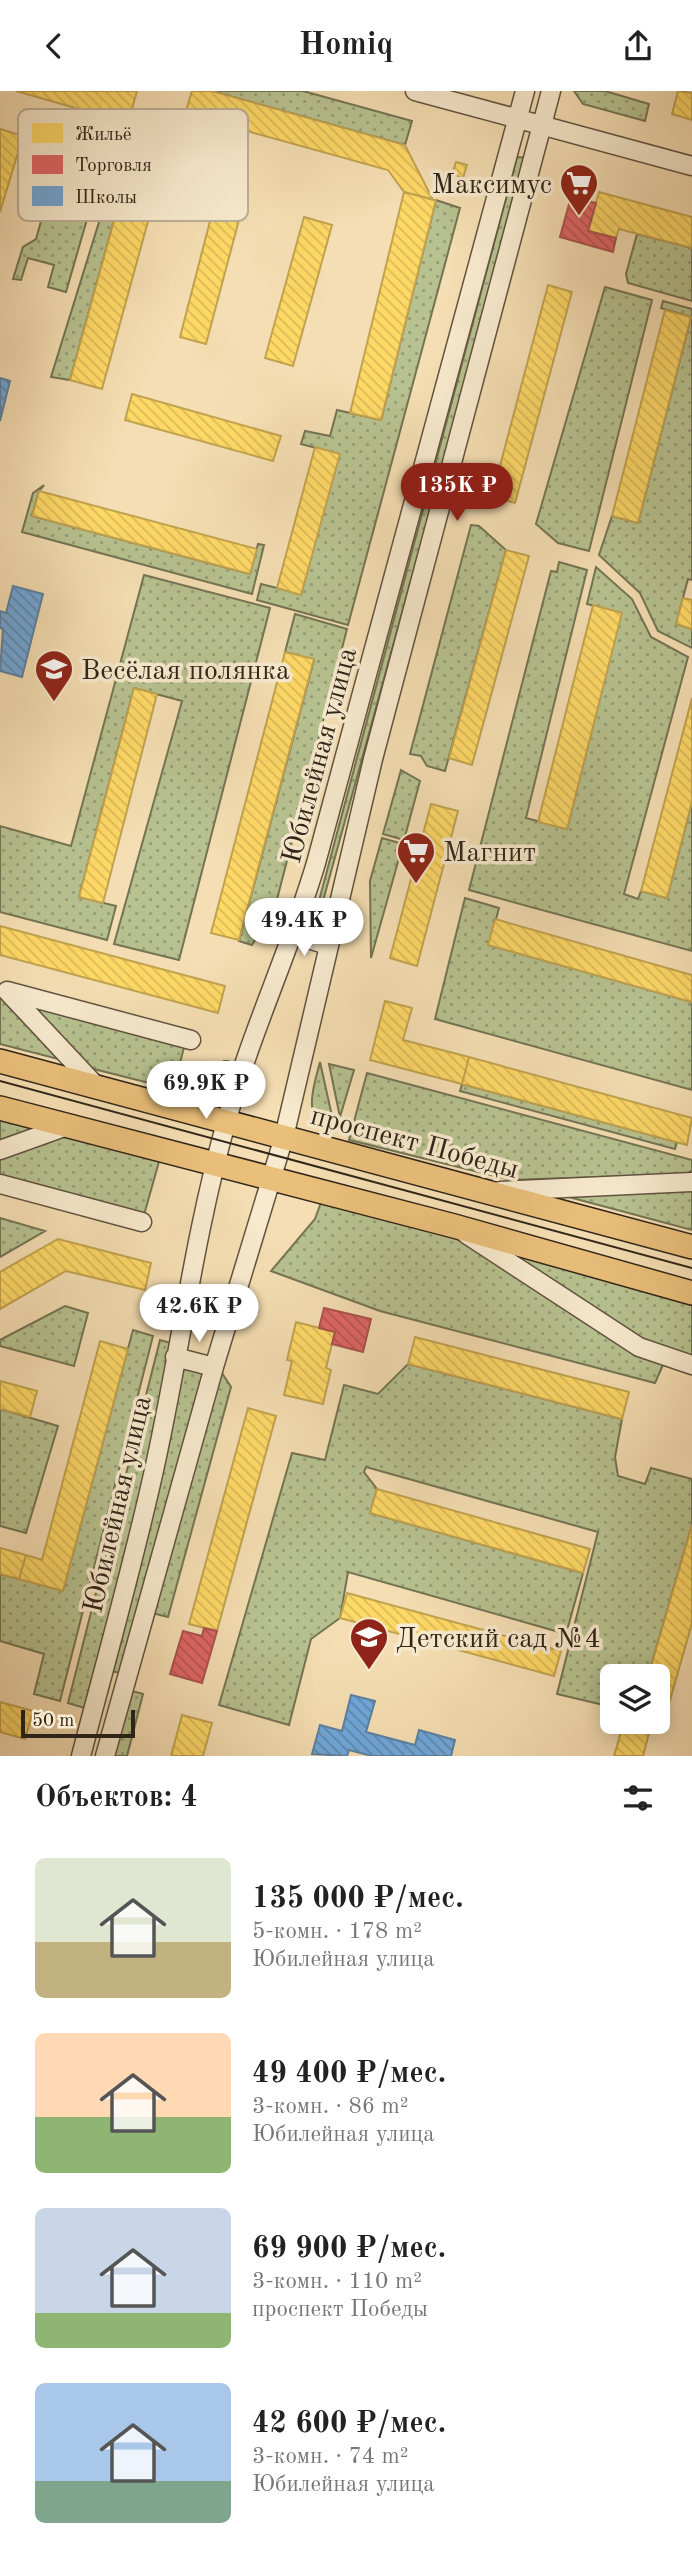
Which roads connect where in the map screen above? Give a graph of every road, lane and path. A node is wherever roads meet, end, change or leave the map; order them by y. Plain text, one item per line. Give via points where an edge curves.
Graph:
1 (415, 91) edge
2 (524, 91) edge
3 (551, 91) edge
4 (516, 118) junction
5 (542, 125) junction
6 (692, 166) edge
7 (291, 934) junction
8 (328, 945) junction
9 (4, 990) edge
10 (191, 1040) dead end
11 (0, 1061) edge
12 (97, 1087) junction
13 (0, 1108) edge
14 (226, 1122) junction
15 (66, 1126) junction
16 (284, 1137) junction
17 (0, 1150) edge
18 (214, 1165) junction
19 (272, 1180) junction
20 (692, 1182) edge
21 (0, 1184) edge
22 (488, 1191) junction
23 (142, 1222) dead end
24 (454, 1226) junction
25 (692, 1247) edge
26 (692, 1293) edge
27 (176, 1357) junction
28 (692, 1365) edge
29 (214, 1367) junction
30 (102, 1677) junction
31 (125, 1683) junction
32 (81, 1756) edge
33 (105, 1756) edge

1 - 4 street
2 - 4 street, Юбилейная улица
3 - 5 street, Юбилейная улица
4 - 5 street
4 - 7 street, Юбилейная улица via 320,851
5 - 6 street
5 - 8 street, Юбилейная улица
7 - 8 street
7 - 14 street, Юбилейная улица via 251,1036
8 - 16 street, Юбилейная улица
9 - 10 street
9 - 12 street
11 - 12 main road, проспект Победы
12 - 14 main road, проспект Победы
13 - 15 main road
14 - 16 main road, проспект Победы
14 - 18 street, Юбилейная улица
15 - 17 street
15 - 18 main road
16 - 19 street, Юбилейная улица
16 - 22 main road, проспект Победы
18 - 19 main road
18 - 27 street, Юбилейная улица
19 - 24 main road
19 - 29 street, Юбилейная улица
20 - 22 street
21 - 23 street
22 - 25 main road, проспект Победы
24 - 26 main road
24 - 28 street via 639,1346
27 - 29 street
27 - 30 street, Юбилейная улица via 152,1479
29 - 31 street, Юбилейная улица
30 - 31 street
30 - 32 street, Юбилейная улица
31 - 33 street, Юбилейная улица

